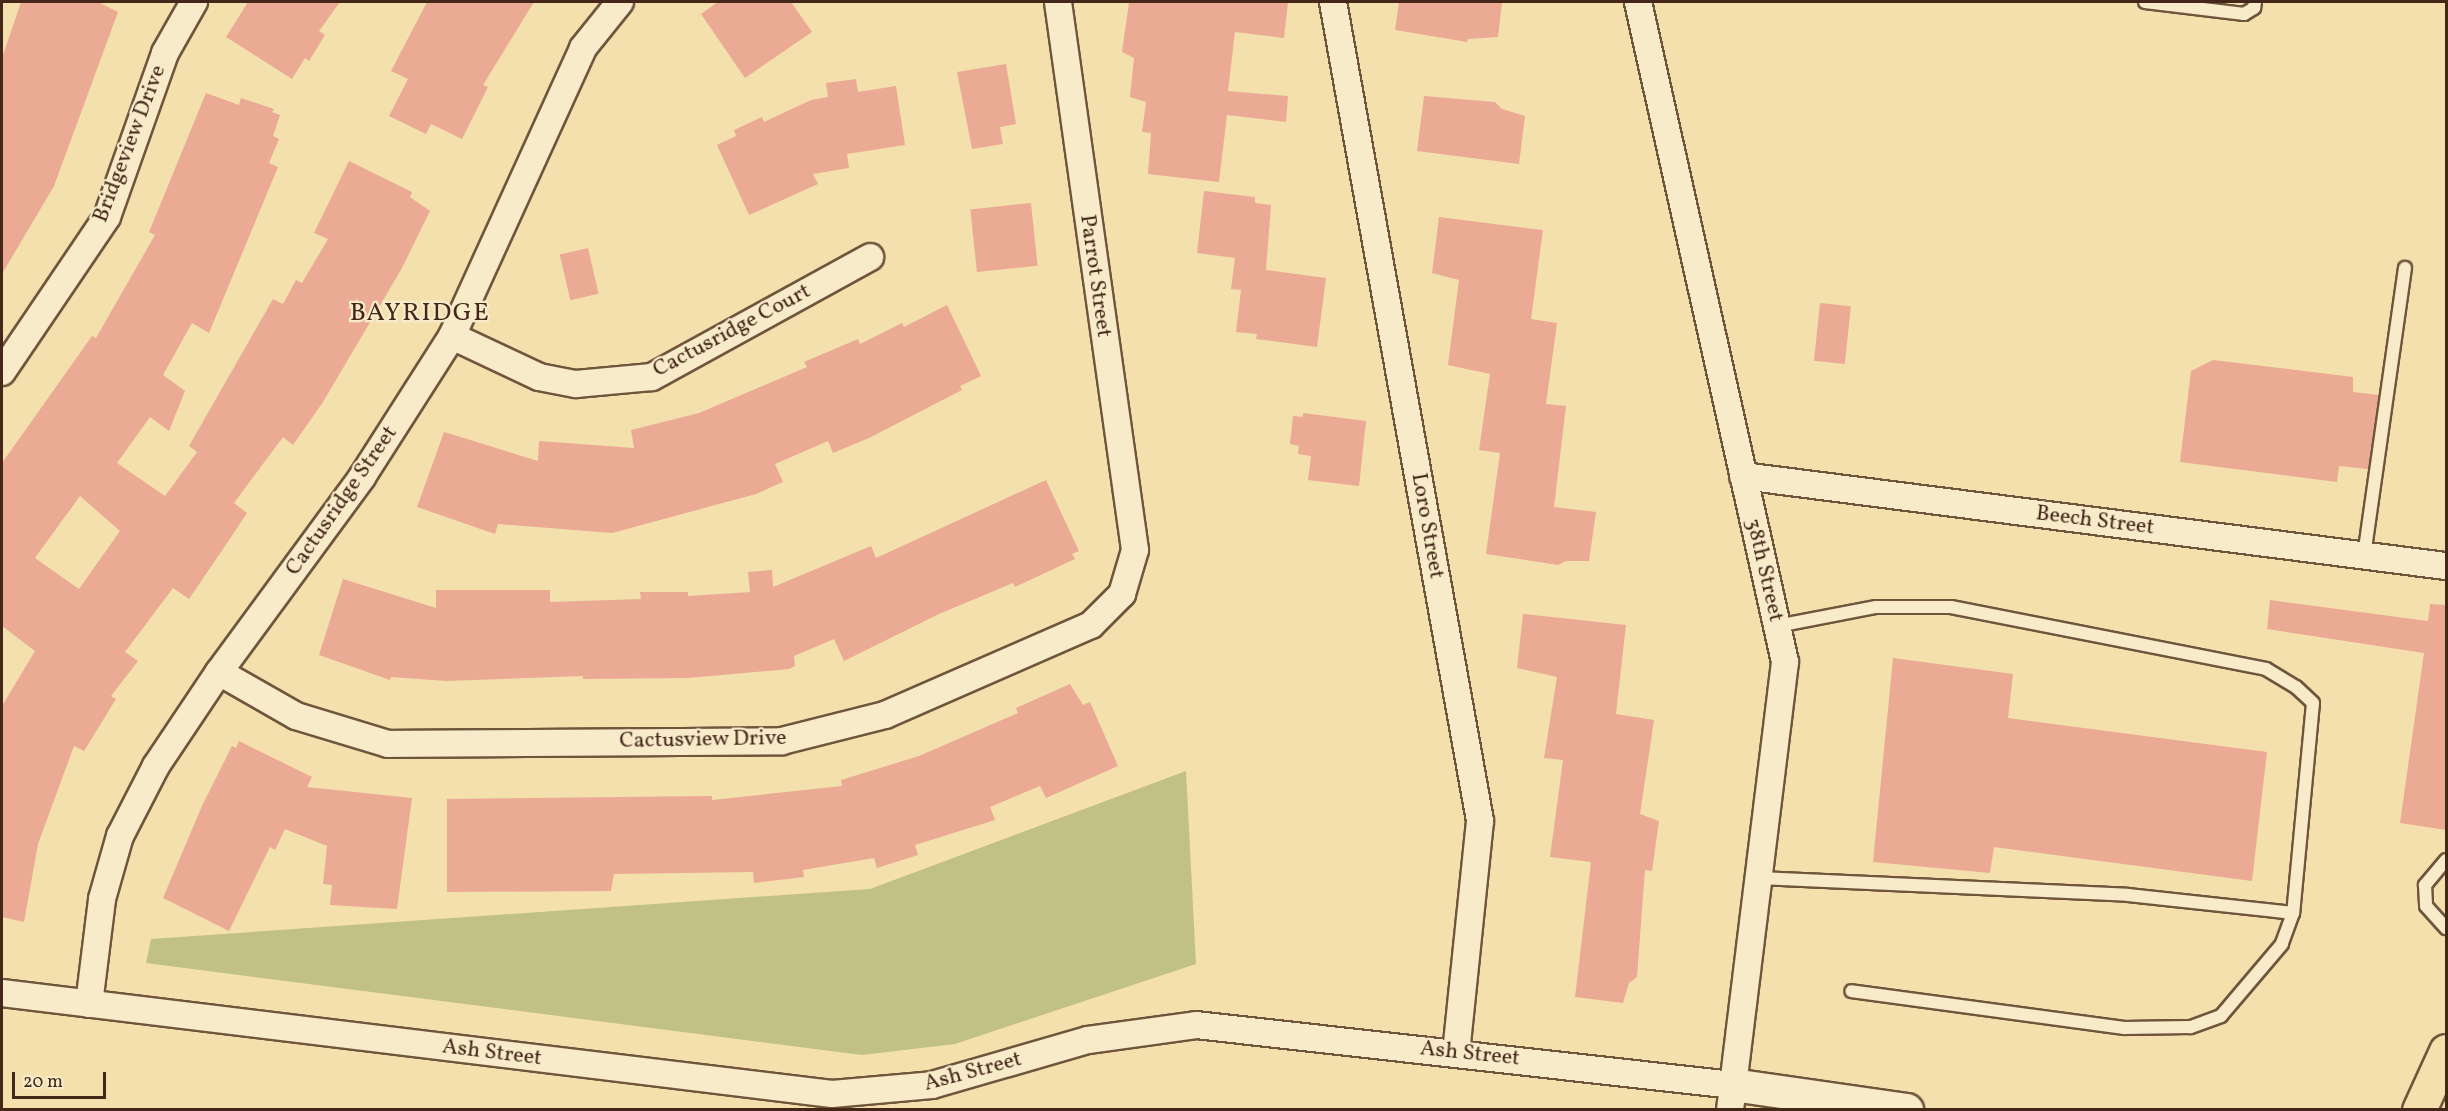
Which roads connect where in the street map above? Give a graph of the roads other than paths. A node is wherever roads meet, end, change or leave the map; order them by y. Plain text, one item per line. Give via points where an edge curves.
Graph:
1 (194, 2) edge
2 (620, 2) edge
3 (1058, 2) edge
4 (1333, 2) edge
5 (1638, 2) edge
6 (2152, 2) edge
7 (2255, 2) edge
8 (870, 257) dead end
9 (2404, 268) dead end
10 (452, 336) junction
11 (2, 372) edge
12 (1743, 476) junction
13 (1135, 550) joint
14 (2364, 556) junction
15 (2446, 566) edge
16 (1777, 626) junction
17 (219, 672) junction
18 (2446, 860) edge
19 (1759, 878) junction
20 (2294, 913) junction
21 (2446, 928) edge
22 (1852, 991) dead end
23 (2, 993) edge
24 (89, 1004) junction
25 (2446, 1051) edge
26 (1456, 1053) junction
27 (1732, 1097) edge
28 (1907, 1110) edge
29 (2419, 1110) edge

1 - 11 street, Bridgeview Drive via 165,53 107,217
2 - 10 street, Cactusridge Street via 583,48
3 - 13 street, Parrot Street
4 - 26 street, Loro Street via 1480,821
5 - 12 street, 38th Street
6 - 7 lane via 2244,14 2254,8
8 - 10 street, Cactusridge Court via 652,377 576,384 539,377
9 - 14 lane
10 - 17 street, Cactusridge Street via 362,477
12 - 14 street, Beech Street
12 - 16 street, 38th Street
13 - 17 street, Cactusview Drive via 1122,594 1091,625 885,715 782,741 388,744 296,716
14 - 15 street, Beech Street
16 - 19 street, 38th Street via 1785,662
16 - 20 lane via 1876,607 1951,607 2266,669 2313,703
17 - 24 street, Cactusridge Street via 156,766 120,836 102,899
18 - 21 lane via 2425,885 2426,906
19 - 20 lane via 2128,895
19 - 27 street, 38th Street
20 - 22 lane via 2282,944 2221,1016 2190,1028 2124,1028
23 - 24 street, Ash Street
24 - 26 street, Ash Street via 832,1094 932,1085 1088,1040 1196,1025
25 - 29 main road
26 - 27 street, Ash Street
27 - 28 street, Ash Street

